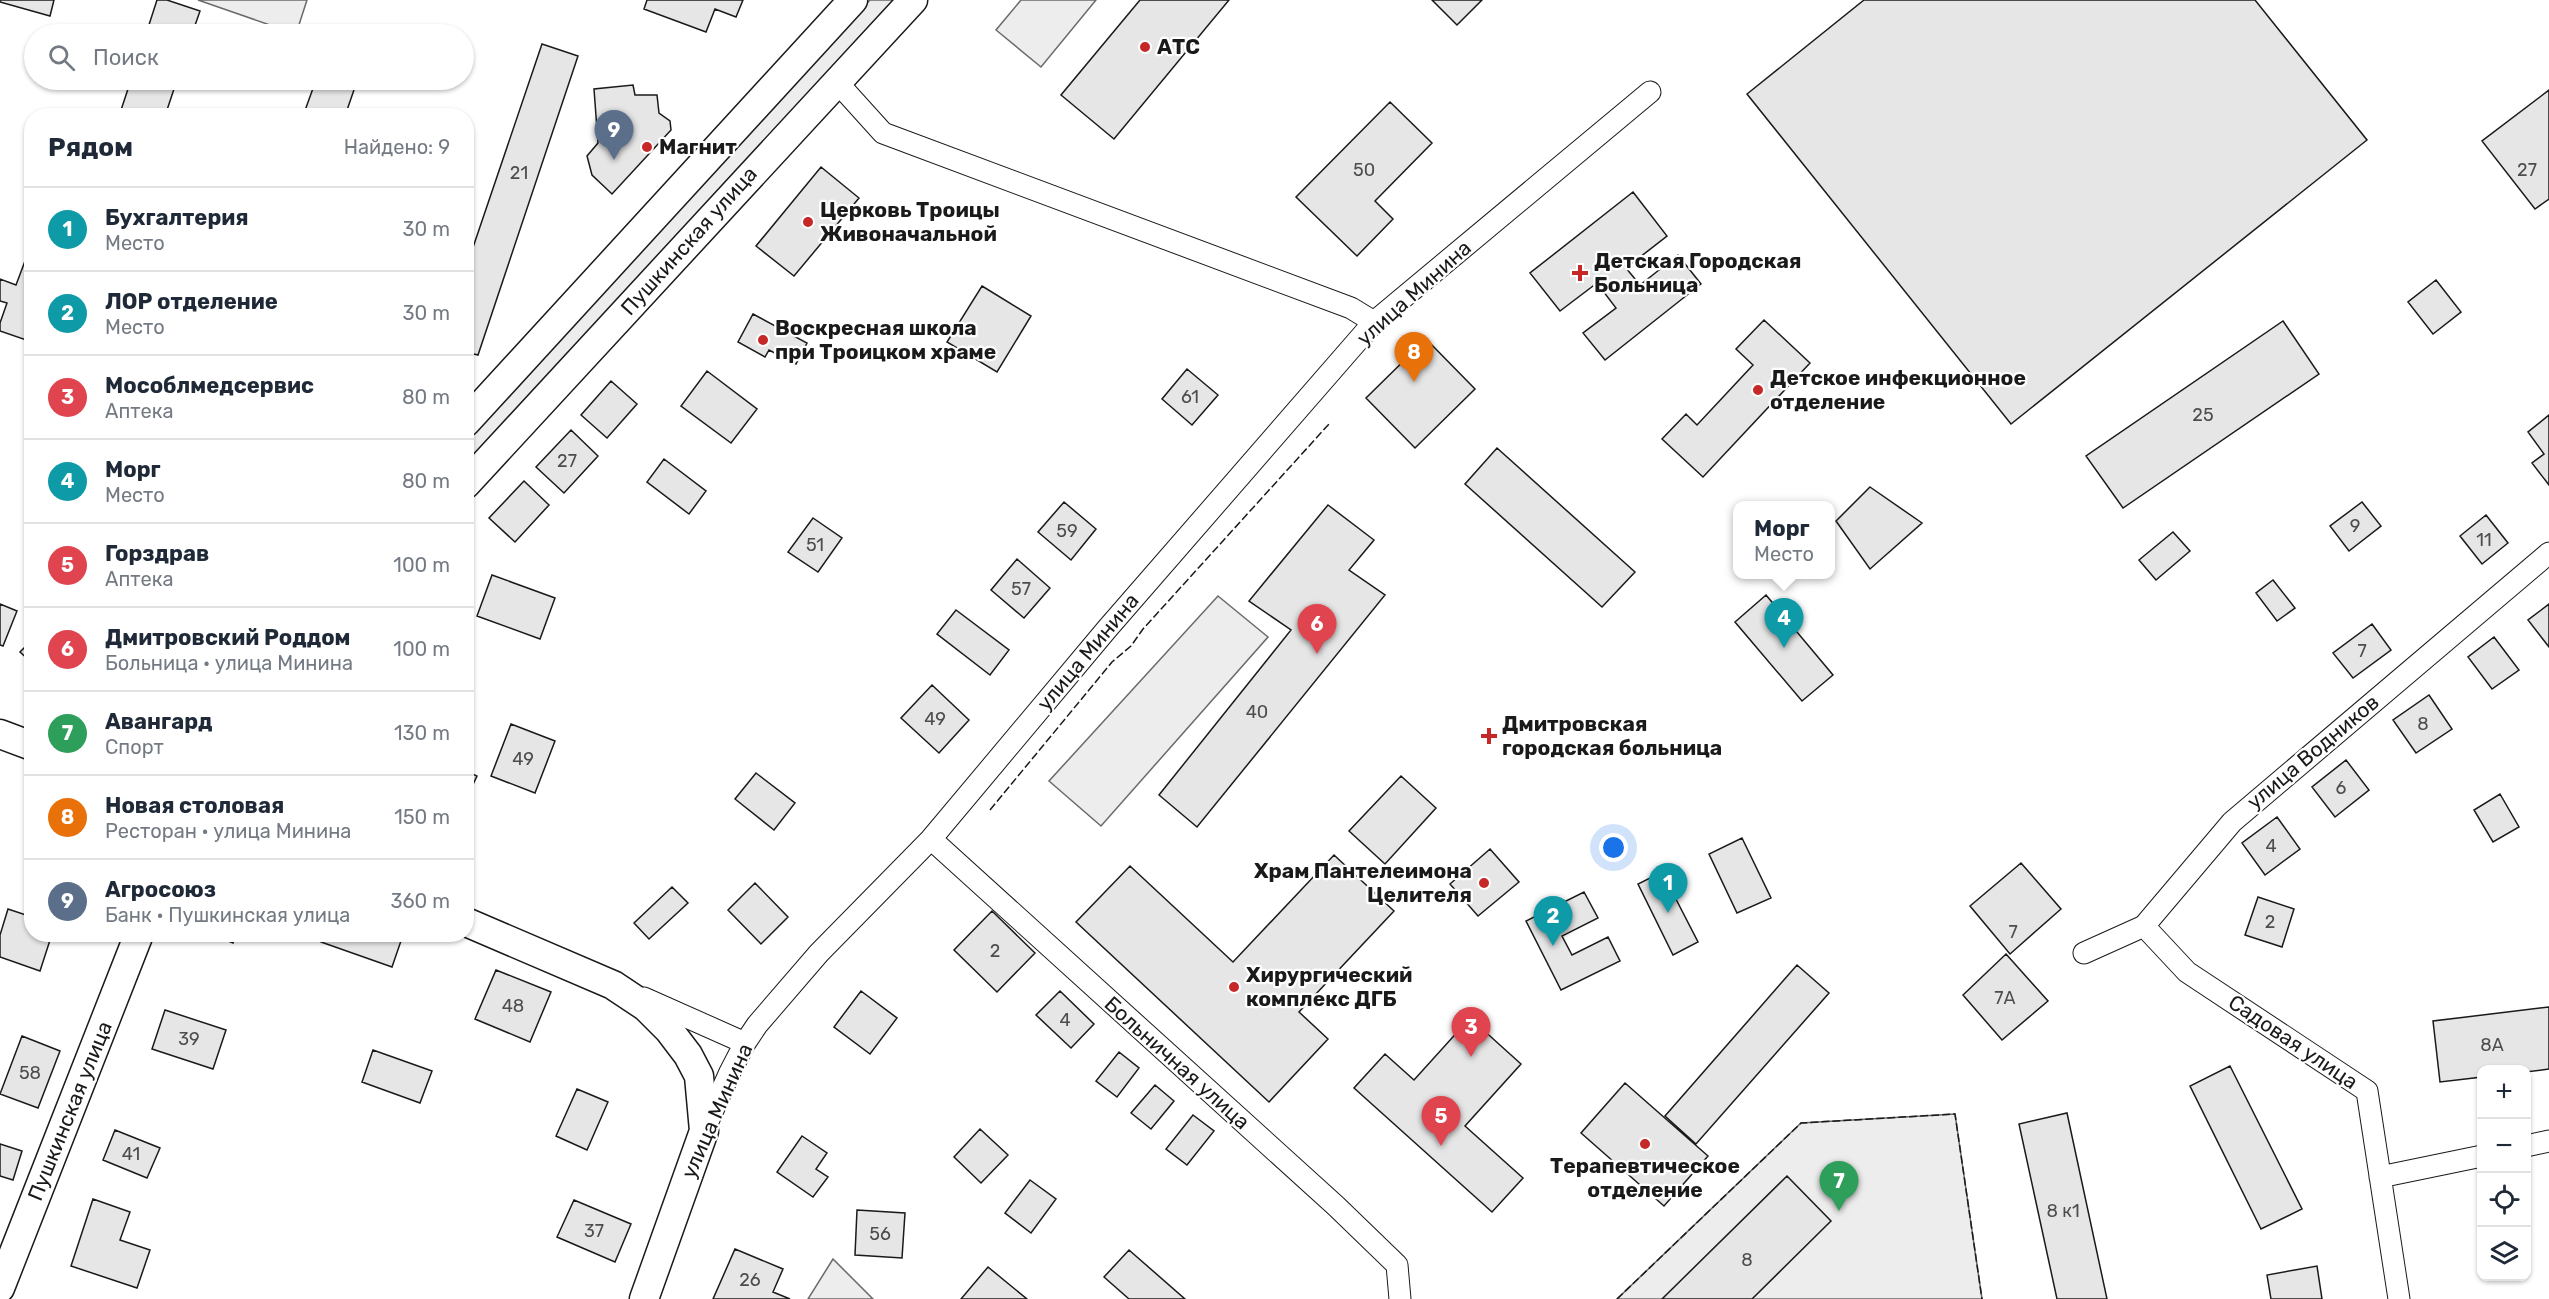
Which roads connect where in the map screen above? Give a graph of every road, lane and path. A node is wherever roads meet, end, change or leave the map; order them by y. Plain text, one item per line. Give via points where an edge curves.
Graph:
1 (853, 0) edge
2 (913, 0) edge
3 (836, 81) junction
4 (1650, 92) dead end
5 (1374, 322) junction
6 (474, 413) edge
7 (474, 475) edge
8 (2549, 553) edge
9 (0, 734) edge
10 (24, 743) edge
11 (931, 839) junction
12 (474, 925) edge
13 (2144, 926) junction
14 (136, 942) edge
15 (2084, 953) dead end
16 (613, 985) junction
17 (745, 1043) junction
18 (704, 1131) junction
19 (2549, 1142) edge
20 (2531, 1145) edge
21 (2477, 1157) edge
22 (2380, 1177) junction
23 (0, 1288) edge
24 (644, 1299) edge
25 (1400, 1299) edge
26 (2399, 1299) edge

1 - 6 main road, Пушкинская улица
2 - 3 main road, Пушкинская улица
3 - 5 street via 883,133 1351,308
3 - 7 main road, Пушкинская улица
4 - 5 street, улица Минина
5 - 11 street, улица Минина
8 - 13 street, улица Водников via 2232,822
9 - 10 main road
11 - 17 street, улица Минина via 819,953
11 - 25 street, Больничная улица via 1382,1251 1397,1266
12 - 16 main road
13 - 15 street, улица Водников
13 - 22 street, Садовая улица via 2187,972 2367,1091
14 - 23 main road, Пушкинская улица
16 - 17 street
16 - 18 main road via 646,1007 688,1055 699,1076
17 - 18 street, улица Минина
18 - 24 main road, улица Минина
19 - 20 street
21 - 22 street
22 - 26 street, Садовая улица

